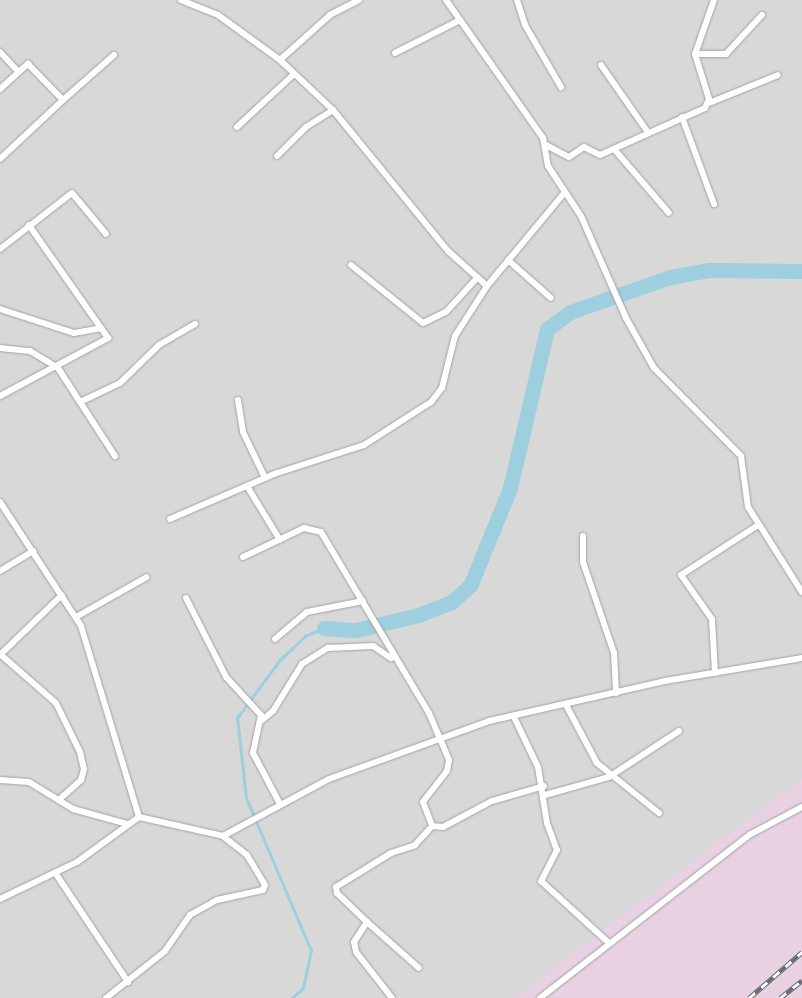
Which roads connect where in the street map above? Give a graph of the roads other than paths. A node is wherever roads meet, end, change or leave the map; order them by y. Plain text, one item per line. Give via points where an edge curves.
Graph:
1 (181, 0) edge
2 (446, 0) edge
3 (517, 0) edge
4 (714, 0) edge
5 (354, 1) edge
6 (762, 15) dead end
7 (460, 20) junction
8 (0, 52) edge
9 (395, 53) dead end
10 (695, 54) junction
11 (114, 55) dead end
12 (280, 60) junction
13 (601, 65) dead end
14 (18, 71) junction
15 (294, 74) junction
16 (778, 75) dead end
17 (561, 87) dead end
18 (0, 89) edge
19 (63, 100) junction
20 (708, 103) junction
21 (333, 110) junction
22 (682, 117) junction
23 (237, 127) dead end
24 (647, 131) junction
25 (546, 145) junction
26 (614, 149) junction
27 (277, 156) dead end
28 (0, 159) edge
29 (565, 192) junction
30 (714, 204) dead end
31 (669, 213) dead end
32 (29, 225) junction
33 (106, 234) dead end
34 (0, 248) edge
35 (508, 260) junction
36 (351, 265) dead end
37 (478, 277) junction
38 (487, 286) junction
39 (551, 298) dead end
40 (0, 310) edge
41 (195, 324) dead end
42 (102, 328) junction
43 (0, 348) edge
44 (58, 368) junction
45 (0, 396) edge
46 (238, 400) dead end
47 (80, 402) junction
48 (115, 456) dead end
49 (265, 478) junction
50 (247, 486) junction
51 (0, 502) edge
52 (170, 520) dead end
53 (758, 525) junction
54 (583, 536) dead end
55 (280, 540) junction
56 (33, 551) junction
57 (244, 558) dead end
58 (0, 571) edge
59 (147, 577) dead end
60 (802, 592) edge
61 (62, 595) junction
62 (186, 598) dead end
63 (363, 601) junction
64 (76, 617) junction
65 (275, 638) dead end
66 (0, 654) edge
67 (802, 658) edge
68 (396, 662) junction
69 (715, 673) junction
70 (616, 693) junction
71 (566, 706) junction
72 (514, 717) junction
73 (261, 718) junction
74 (678, 731) dead end
75 (442, 742) junction
76 (609, 777) junction
77 (0, 780) edge
78 (544, 786) junction
79 (545, 795) junction
80 (59, 800) junction
81 (277, 806) junction
82 (802, 807) edge
83 (659, 813) dead end
84 (139, 817) junction
85 (127, 824) junction
86 (432, 826) junction
87 (223, 836) junction
88 (56, 874) junction
89 (0, 899) edge
90 (367, 922) junction
91 (609, 943) junction
92 (419, 968) dead end
93 (128, 982) junction
94 (106, 998) edge
95 (392, 998) edge
96 (540, 998) edge

1 - 12 street via 218,15
2 - 7 street
3 - 17 street via 525,25
4 - 10 street
5 - 12 street via 300,38
6 - 10 street via 726,54
7 - 9 street
7 - 25 street
8 - 14 street
10 - 20 street
11 - 19 street
12 - 15 street
13 - 24 street
14 - 18 street
14 - 19 street via 28,64 33,67
15 - 21 street
15 - 23 street
16 - 20 street
19 - 28 street
20 - 22 street
21 - 27 street via 306,127
21 - 37 street via 433,236
22 - 24 street
22 - 30 street
24 - 26 street
25 - 26 street via 569,157 584,147 600,154
25 - 29 street via 548,166
26 - 31 street
29 - 35 street
29 - 53 street via 581,216 626,318 660,376 741,456 748,508
32 - 33 street via 72,194
32 - 34 street
32 - 42 street
35 - 38 street
35 - 39 street
36 - 37 street via 423,323 446,312
37 - 38 street
38 - 49 street via 455,336 442,388 431,402 364,445
40 - 42 street via 74,333
41 - 47 street via 160,345 120,383
42 - 44 street via 107,341
43 - 44 street via 30,352
44 - 45 street
44 - 47 street
46 - 49 street via 244,432
47 - 48 street
49 - 50 street
50 - 52 street
50 - 55 street
51 - 56 street
53 - 60 street
53 - 69 street via 681,575 712,619
54 - 70 street via 583,562 614,653
55 - 57 street
55 - 63 street via 316,528
56 - 58 street
56 - 61 street
59 - 64 street
61 - 64 street
61 - 66 street
62 - 73 street via 235,690
63 - 65 street via 307,612
63 - 68 street
64 - 84 street via 91,652
66 - 80 street via 56,703 80,752 84,769 81,780
67 - 69 street
68 - 73 street via 373,646 328,648 302,664 273,711
68 - 75 street
69 - 70 street
70 - 71 street
71 - 72 street
71 - 76 street via 589,752
72 - 75 street via 489,721
72 - 78 street
73 - 81 street via 253,753
74 - 76 street
75 - 81 street via 329,779
75 - 86 street via 450,765 423,802
76 - 79 street
76 - 83 street
77 - 80 street via 28,782
78 - 79 street
78 - 86 street via 492,801 443,827
79 - 91 street via 547,823 557,857 541,881
80 - 85 street via 86,814
81 - 87 street
82 - 91 street via 751,834
84 - 85 street
84 - 87 street
85 - 88 street
86 - 90 street via 415,845 391,853 336,887 337,893
87 - 93 street via 248,855 265,885 263,890 217,900 190,915 165,951
88 - 89 street
88 - 93 street
90 - 92 street
90 - 95 street via 353,947
91 - 96 street
93 - 94 street

